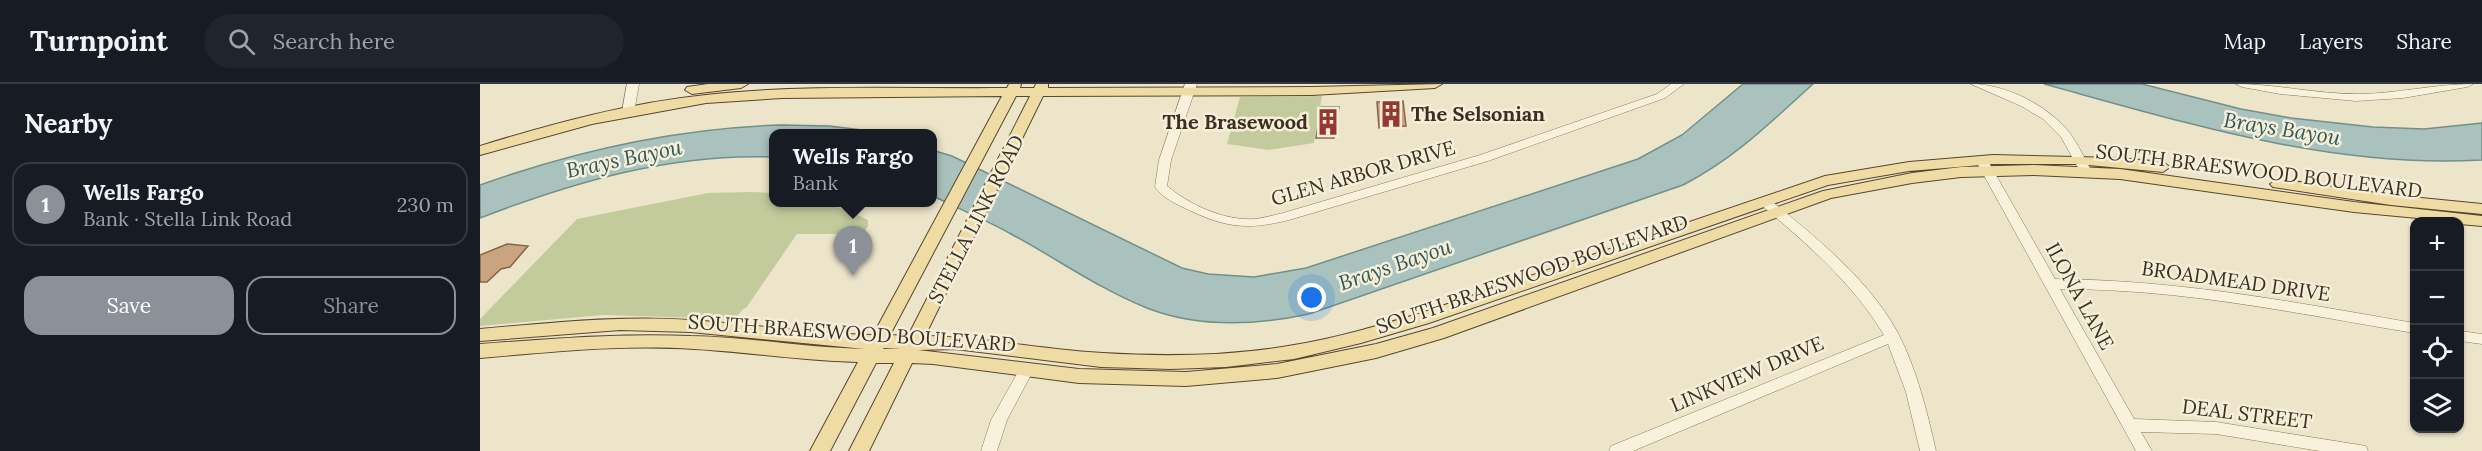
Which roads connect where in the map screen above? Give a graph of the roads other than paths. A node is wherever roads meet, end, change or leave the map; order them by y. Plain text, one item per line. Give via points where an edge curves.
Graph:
1 (633, 84) edge
2 (741, 84) edge
3 (1435, 84) edge
4 (1678, 84) edge
5 (1977, 84) edge
6 (2242, 84) edge
7 (2467, 84) edge
8 (1013, 88) edge
9 (1041, 88) edge
10 (1189, 88) edge
11 (827, 89) edge
12 (629, 106) junction
13 (480, 141) edge
14 (480, 151) edge
15 (1984, 165) junction
16 (2082, 166) junction
17 (1771, 207) junction
18 (2482, 208) edge
19 (2482, 220) edge
20 (2051, 284) junction
21 (2410, 327) edge
22 (560, 328) junction
23 (754, 332) junction
24 (480, 334) edge
25 (1892, 337) junction
26 (2464, 337) edge
27 (2482, 339) edge
28 (546, 345) junction
29 (738, 345) junction
30 (875, 348) junction
31 (910, 349) junction
32 (480, 351) edge
33 (1027, 369) junction
34 (2129, 425) junction
35 (820, 451) edge
36 (859, 451) edge
37 (989, 451) edge
38 (1617, 451) edge
39 (1928, 451) edge
40 (2144, 451) edge
41 (2360, 451) edge

1 - 12 street
2 - 12 main road
3 - 10 main road via 1347,91
4 - 10 street, GLEN ARBOR DRIVE via 1661,96 1484,158 1284,217 1244,223 1192,208 1161,187 1165,160
5 - 16 street via 2046,117 2065,135
6 - 7 street via 2353,98 2415,94
8 - 9 main road
8 - 11 main road
8 - 30 main road, STELLA LINK ROAD
9 - 10 main road
9 - 31 main road, STELLA LINK ROAD
11 - 12 main road
12 - 13 main road via 551,119
12 - 14 main road
15 - 16 main road, SOUTH BRAESWOOD BOULEVARD
15 - 17 main road, SOUTH BRAESWOOD BOULEVARD via 1938,162 1867,172 1825,181
15 - 20 street, ILONA LANE
16 - 18 main road, SOUTH BRAESWOOD BOULEVARD via 2176,169 2391,200
16 - 19 main road, SOUTH BRAESWOOD BOULEVARD via 2354,207
17 - 25 street via 1852,280
17 - 31 main road, SOUTH BRAESWOOD BOULEVARD via 1423,319 1294,352 1226,360 1101,360 975,345
17 - 33 main road, SOUTH BRAESWOOD BOULEVARD via 1438,333 1341,359 1277,371 1186,379 1079,376
20 - 21 street, BROADMEAD DRIVE via 2183,290
20 - 34 street, ILONA LANE
22 - 23 main road, SOUTH BRAESWOOD BOULEVARD via 646,324
22 - 24 main road, SOUTH BRAESWOOD BOULEVARD
22 - 28 main road
23 - 29 main road
23 - 30 main road, SOUTH BRAESWOOD BOULEVARD
25 - 38 street, LINKVIEW DRIVE
25 - 39 street via 1902,358
26 - 27 street
28 - 29 main road, SOUTH BRAESWOOD BOULEVARD via 642,341
28 - 32 main road, SOUTH BRAESWOOD BOULEVARD
29 - 30 main road, SOUTH BRAESWOOD BOULEVARD via 823,355
30 - 31 main road, SOUTH BRAESWOOD BOULEVARD
30 - 35 main road, STELLA LINK ROAD
31 - 33 main road, SOUTH BRAESWOOD BOULEVARD
31 - 36 main road, STELLA LINK ROAD
33 - 37 street via 999,420
34 - 40 street, ILONA LANE
34 - 41 street, DEAL STREET via 2216,428

